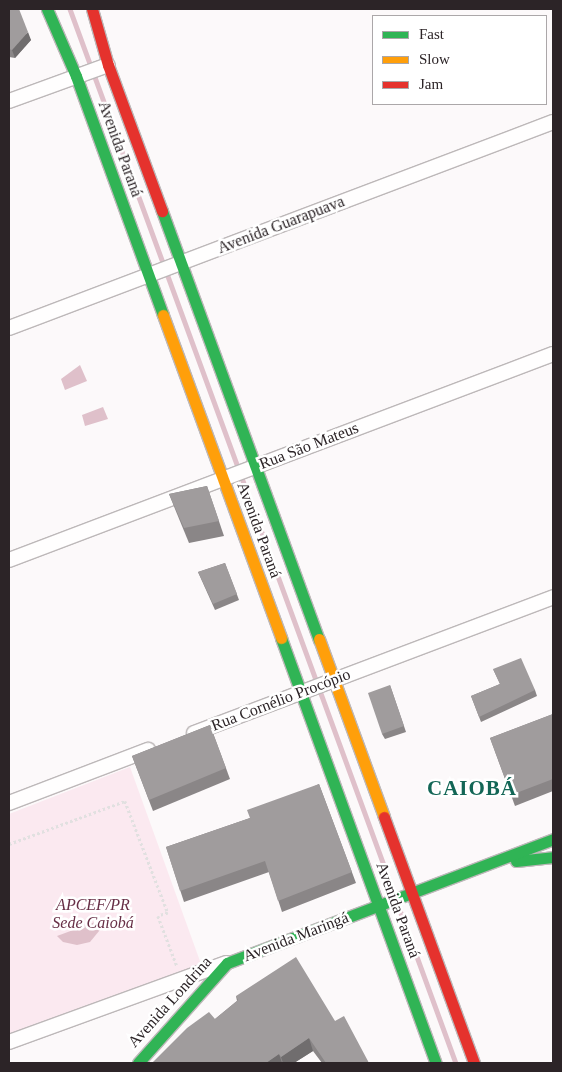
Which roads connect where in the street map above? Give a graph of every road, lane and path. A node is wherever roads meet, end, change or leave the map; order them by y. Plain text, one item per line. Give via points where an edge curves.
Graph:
1 (47, 9) edge
2 (92, 9) edge
3 (108, 66) junction
4 (76, 76) junction
5 (9, 101) edge
6 (553, 122) edge
7 (177, 264) junction
8 (151, 274) junction
9 (9, 328) edge
10 (553, 354) edge
11 (252, 468) junction
12 (227, 477) junction
13 (9, 560) edge
14 (553, 597) edge
15 (330, 681) junction
16 (304, 691) junction
17 (182, 737) edge
18 (164, 744) edge
19 (9, 803) edge
20 (553, 839) edge
21 (9, 844) edge
22 (553, 857) edge
23 (473, 870) junction
24 (412, 892) junction
25 (378, 905) junction
26 (227, 963) junction
27 (183, 979) junction
28 (9, 1042) edge
29 (138, 1063) edge
30 (436, 1063) edge
31 (474, 1063) edge

1 - 4 street, Avenida Paraná
2 - 3 street, Avenida Paraná
3 - 4 street
3 - 7 street, Avenida Paraná
4 - 5 street
4 - 8 street, Avenida Paraná
6 - 7 street, Avenida Guarapuava
7 - 8 street, Avenida Guarapuava
7 - 11 street, Avenida Paraná
8 - 9 street, Avenida Guarapuava
8 - 12 street, Avenida Paraná
10 - 11 street, Rua São Mateus
11 - 12 street, Rua São Mateus
11 - 15 street, Avenida Paraná
12 - 13 street, Rua São Mateus
12 - 16 street, Avenida Paraná
14 - 15 street, Rua Cornélio Procópio
15 - 16 street, Rua Cornélio Procópio
15 - 24 street, Avenida Paraná
16 - 17 street, Rua Cornélio Procópio
16 - 25 street, Avenida Paraná
18 - 19 street
20 - 23 street, Avenida Maringá
21 - 27 path via 125,801 168,913 158,916
22 - 23 street
23 - 24 street, Avenida Maringá
24 - 25 street, Avenida Maringá
24 - 31 street, Avenida Paraná
25 - 26 street, Avenida Maringá
25 - 30 street, Avenida Paraná
26 - 27 street, Avenida Maringá
26 - 29 street, Avenida Londrina
27 - 28 street, Avenida Maringá

